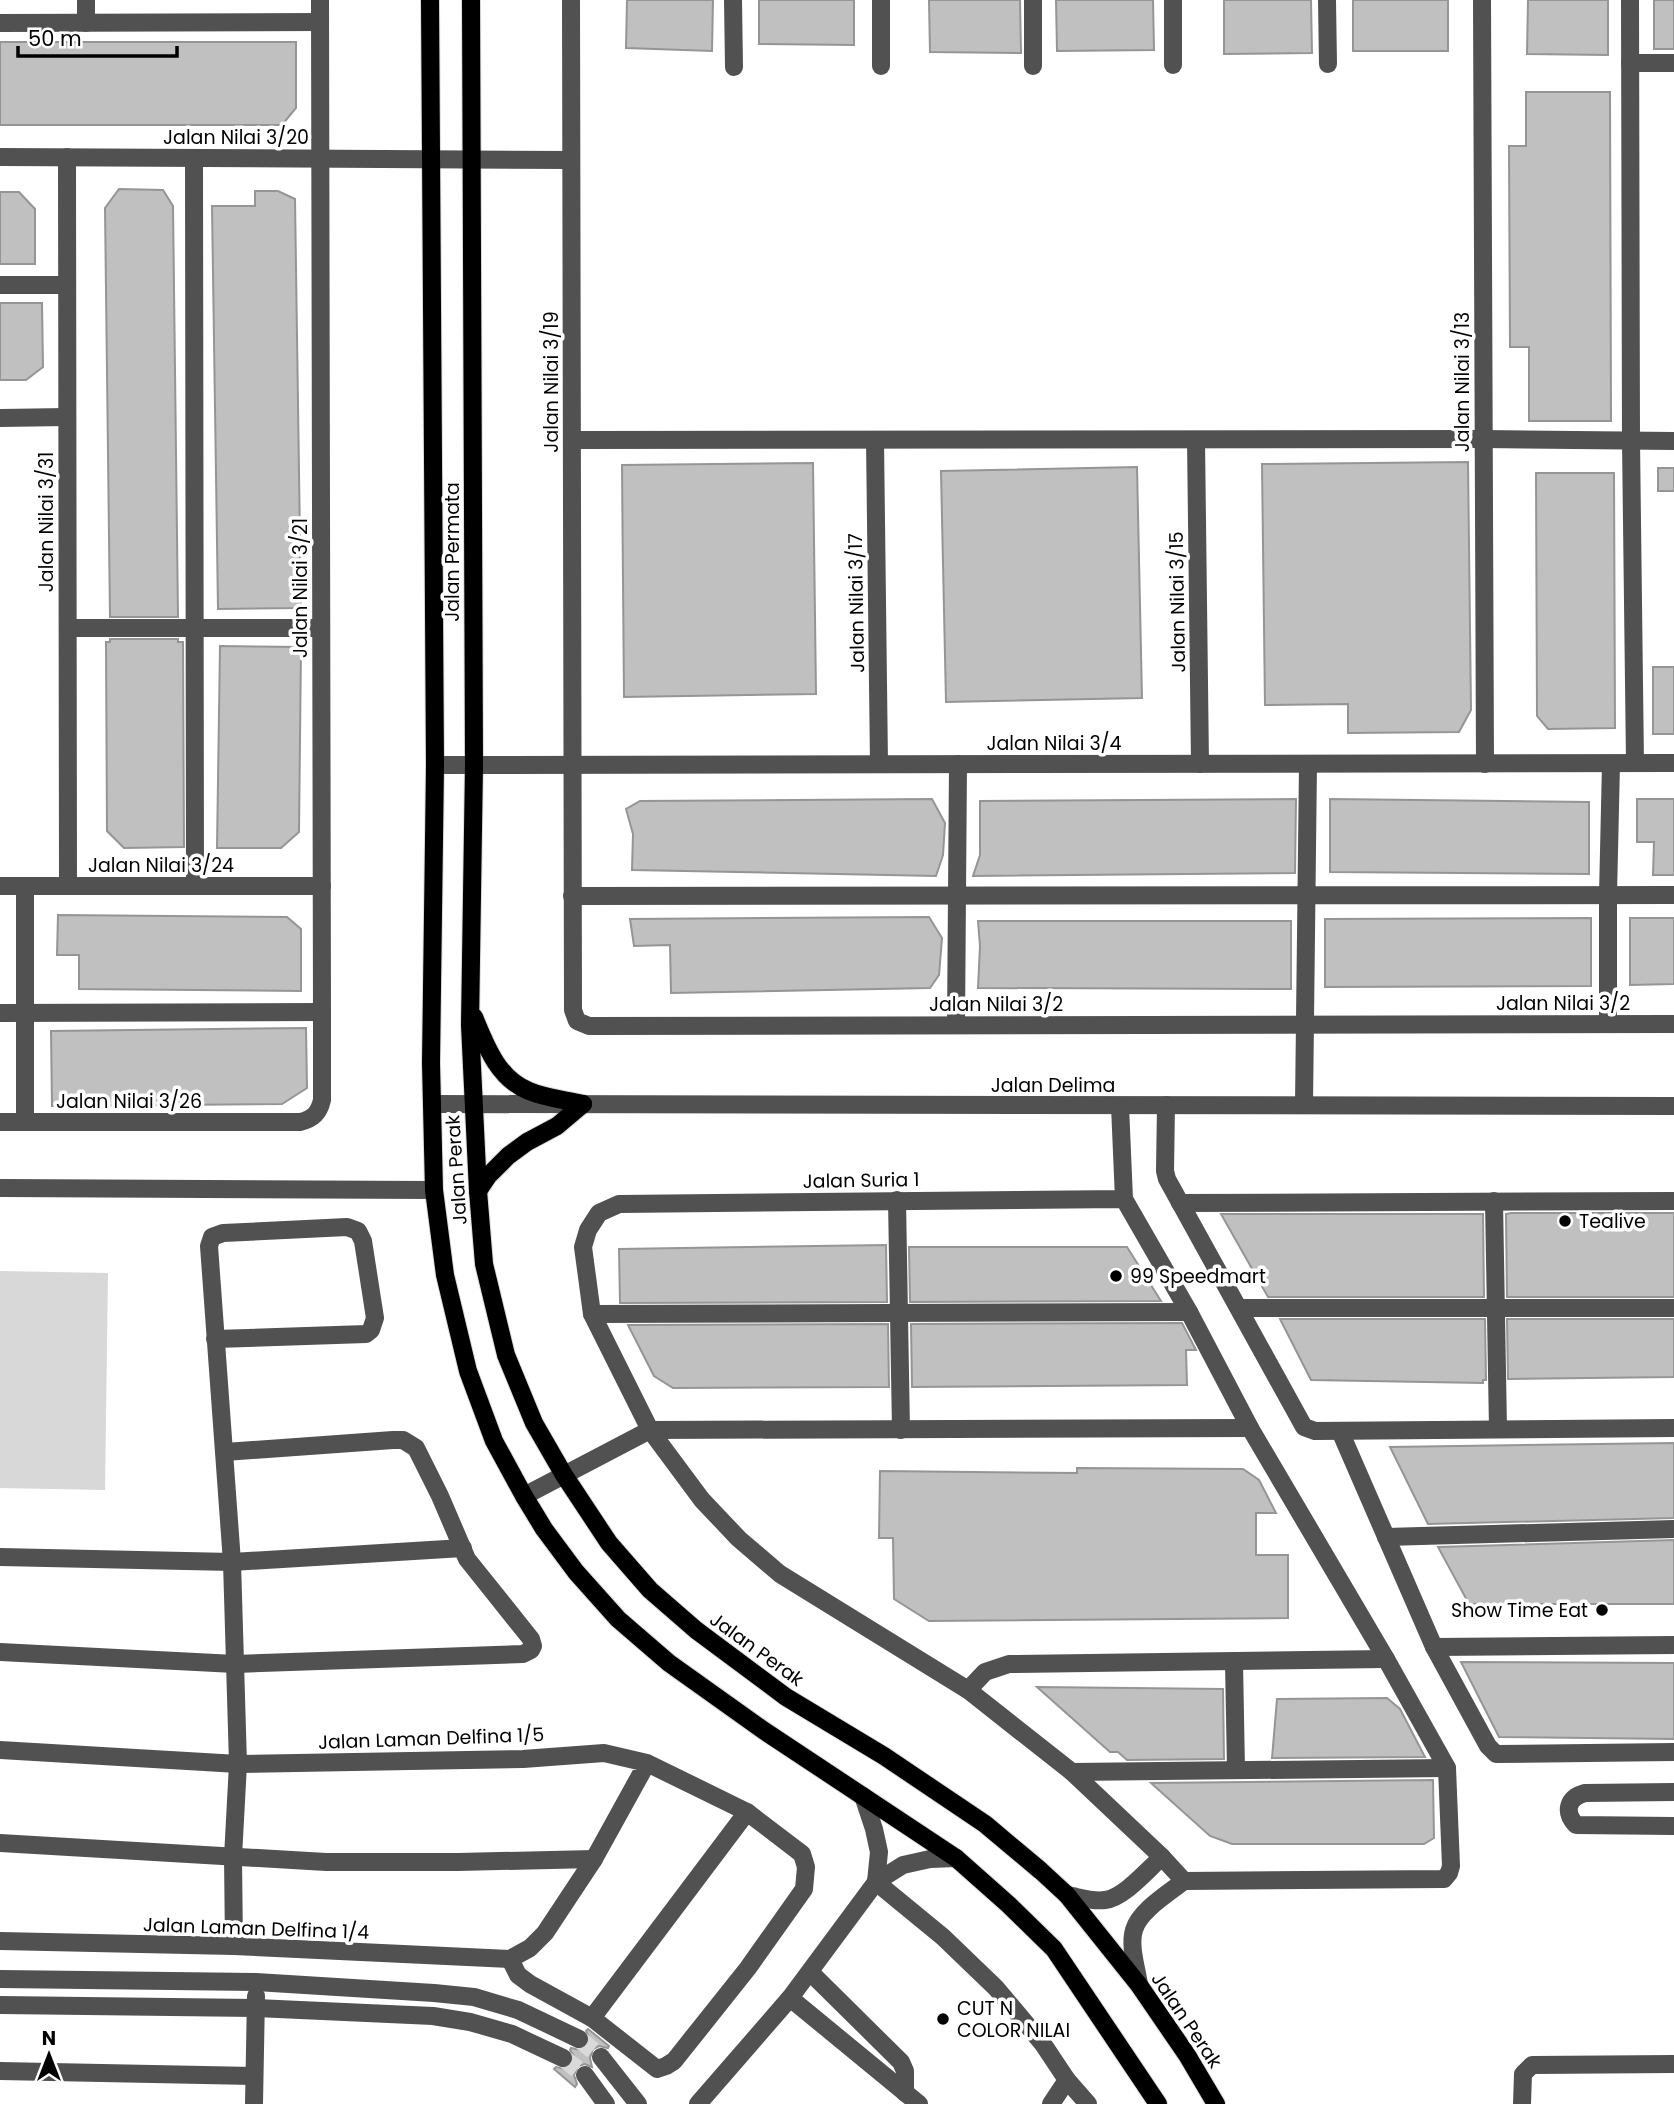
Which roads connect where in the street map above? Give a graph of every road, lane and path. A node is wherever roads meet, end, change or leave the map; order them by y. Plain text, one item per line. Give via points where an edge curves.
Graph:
1 (86, 0) edge
2 (320, 0) edge
3 (430, 0) edge
4 (471, 0) edge
5 (571, 0) edge
6 (733, 0) edge
7 (881, 0) edge
8 (1033, 0) edge
9 (1172, 0) edge
10 (1327, 0) edge
11 (1482, 0) edge
12 (1630, 0) edge
13 (320, 22) junction
14 (0, 23) edge
15 (86, 23) junction
16 (1630, 63) junction
17 (1674, 63) edge
18 (1328, 64) dead end
19 (1173, 65) dead end
20 (881, 66) dead end
21 (1033, 66) dead end
22 (734, 67) dead end
23 (0, 157) edge
24 (67, 158) junction
25 (194, 158) junction
26 (320, 159) junction
27 (431, 160) junction
28 (472, 160) junction
29 (571, 160) junction
30 (0, 285) edge
31 (67, 285) junction
32 (67, 417) junction
33 (0, 418) edge
34 (1483, 439) junction
35 (572, 440) junction
36 (875, 440) junction
37 (1196, 440) junction
38 (1631, 441) junction
39 (1674, 441) edge
40 (68, 628) junction
41 (195, 628) junction
42 (321, 628) junction
43 (1635, 763) junction
44 (1674, 763) edge
45 (879, 764) junction
46 (958, 764) junction
47 (1200, 764) junction
48 (1308, 764) junction
49 (1485, 764) junction
50 (1611, 764) junction
51 (435, 765) junction
52 (474, 765) junction
53 (572, 765) junction
54 (0, 886) edge
55 (25, 886) junction
56 (68, 886) junction
57 (195, 886) junction
58 (322, 886) junction
59 (956, 895) junction
60 (1307, 895) junction
61 (1608, 895) junction
62 (1674, 895) edge
63 (572, 896) junction
64 (471, 1010) junction
65 (322, 1012) junction
66 (0, 1013) edge
67 (25, 1013) junction
68 (1608, 1024) junction
69 (1674, 1024) edge
70 (956, 1025) junction
71 (1306, 1025) junction
72 (432, 1104) junction
73 (473, 1104) junction
74 (583, 1104) junction
75 (1166, 1105) junction
76 (1304, 1105) junction
77 (1120, 1106) junction
78 (1674, 1106) edge
79 (0, 1122) edge
80 (25, 1122) junction
81 (258, 1122) joint
82 (0, 1188) edge
83 (434, 1190) junction
84 (478, 1191) junction
85 (1124, 1199) junction
86 (897, 1200) junction
87 (1494, 1201) junction
88 (1674, 1201) edge
89 (1180, 1203) junction
90 (1496, 1307) junction
91 (1674, 1307) edge
92 (1239, 1308) junction
93 (900, 1312) junction
94 (1189, 1312) junction
95 (592, 1314) junction
96 (215, 1339) junction
97 (1674, 1427) edge
98 (1250, 1428) junction
99 (1498, 1429) junction
100 (650, 1430) junction
101 (901, 1430) junction
102 (1340, 1431) junction
103 (225, 1452) junction
104 (564, 1475) junction
105 (524, 1496) junction
106 (1674, 1529) edge
107 (1386, 1537) junction
108 (463, 1548) junction
109 (0, 1556) edge
110 (232, 1562) junction
111 (1674, 1645) edge
112 (1434, 1647) junction
113 (0, 1652) edge
114 (1386, 1659) junction
115 (1234, 1662) junction
116 (235, 1664) junction
117 (968, 1690) junction
118 (0, 1751) edge
119 (1674, 1752) edge
120 (647, 1763) junction
121 (238, 1764) junction
122 (1447, 1768) junction
123 (1236, 1770) junction
124 (1072, 1772) junction
125 (1674, 1792) edge
126 (863, 1796) junction
127 (747, 1812) junction
128 (1674, 1826) edge
129 (0, 1843) edge
130 (233, 1857) junction
131 (1162, 1857) junction
132 (956, 1858) junction
133 (594, 1859) junction
134 (1184, 1881) junction
135 (876, 1882) junction
136 (1067, 1895) junction
137 (0, 1941) edge
138 (234, 1947) junction
139 (510, 1959) junction
140 (810, 1972) junction
141 (0, 1979) edge
142 (256, 1982) junction
143 (1139, 1985) junction
144 (790, 1998) junction
145 (0, 2005) edge
146 (256, 2008) junction
147 (592, 2018) junction
148 (579, 2039) tunnel mouth
149 (601, 2057) tunnel mouth
150 (563, 2058) tunnel mouth
151 (1674, 2064) edge
152 (0, 2071) edge
153 (584, 2075) tunnel mouth
154 (254, 2076) junction
155 (1067, 2080) junction
156 (912, 2098) edge
157 (254, 2104) edge
158 (606, 2104) edge
159 (638, 2104) edge
160 (698, 2104) edge
161 (1051, 2104) edge
162 (1088, 2104) edge
163 (1158, 2104) edge
164 (1216, 2104) edge
165 (1522, 2104) edge

1 - 15 street
2 - 13 street, Jalan Nilai 3/21
3 - 27 main road, Jalan Permata
4 - 28 main road, Jalan Permata
5 - 29 street, Jalan Nilai 3/19
6 - 22 street
7 - 20 street
8 - 21 street
9 - 19 street
10 - 18 street
11 - 34 street, Jalan Nilai 3/13
12 - 16 street
13 - 15 street
13 - 26 street, Jalan Nilai 3/21
14 - 15 street
16 - 17 street
16 - 38 street
23 - 24 street, Jalan Nilai 3/20
24 - 25 street, Jalan Nilai 3/20
24 - 31 street, Jalan Nilai 3/31
25 - 26 street, Jalan Nilai 3/20
25 - 41 street
26 - 27 street, Jalan Nilai 3/20
26 - 42 street, Jalan Nilai 3/21
27 - 28 street, Jalan Nilai 3/20
27 - 51 main road, Jalan Permata
28 - 29 street, Jalan Nilai 3/20
28 - 52 main road, Jalan Permata
29 - 35 street, Jalan Nilai 3/19
30 - 31 street
31 - 32 street, Jalan Nilai 3/31
32 - 33 street
32 - 40 street, Jalan Nilai 3/31
34 - 37 street
34 - 38 street
34 - 49 street, Jalan Nilai 3/13
35 - 36 street
35 - 53 street, Jalan Nilai 3/19
36 - 37 street
36 - 45 street, Jalan Nilai 3/17
37 - 47 street, Jalan Nilai 3/15
38 - 39 street
38 - 43 street
40 - 41 street
40 - 56 street, Jalan Nilai 3/31
41 - 42 street
41 - 57 street
42 - 58 street, Jalan Nilai 3/21
43 - 44 street, Jalan Nilai 3/4
43 - 50 street, Jalan Nilai 3/4
45 - 46 street, Jalan Nilai 3/4
45 - 53 street, Jalan Nilai 3/4
46 - 47 street, Jalan Nilai 3/4
46 - 59 street
47 - 48 street, Jalan Nilai 3/4
48 - 49 street, Jalan Nilai 3/4
48 - 60 street
49 - 50 street, Jalan Nilai 3/4
50 - 61 street
51 - 52 street, Jalan Nilai 3/4
51 - 72 main road, Jalan Permata
52 - 53 street, Jalan Nilai 3/4
52 - 64 main road, Jalan Permata
53 - 63 street, Jalan Nilai 3/2
54 - 55 street, Jalan Nilai 3/24
55 - 56 street, Jalan Nilai 3/24
55 - 67 street
56 - 57 street, Jalan Nilai 3/24
57 - 58 street, Jalan Nilai 3/24
58 - 65 street, Jalan Nilai 3/21
59 - 60 street
59 - 63 street
59 - 70 street
60 - 61 street
60 - 71 street
61 - 62 street
61 - 68 street
63 - 70 street, Jalan Nilai 3/2 via 573,1010 583,1024
64 - 73 main road, Jalan Permata
64 - 74 main road via 492,1058 506,1076 528,1091
65 - 67 street
65 - 81 street, Jalan Nilai 3/21 via 322,1100 316,1115 308,1120
66 - 67 street
67 - 80 street
68 - 69 street, Jalan Nilai 3/2
68 - 71 street, Jalan Nilai 3/2
70 - 71 street, Jalan Nilai 3/2
71 - 76 street
72 - 73 street, Jalan Delima
72 - 83 main road, Jalan Perak
73 - 74 street, Jalan Delima
73 - 84 main road, Jalan Perak
74 - 77 street, Jalan Delima
74 - 84 main road via 558,1126 508,1156
75 - 76 street, Jalan Delima
75 - 77 street, Jalan Delima
75 - 89 street via 1164,1171
76 - 78 street, Jalan Delima
77 - 85 street
79 - 80 street, Jalan Nilai 3/26
80 - 81 street, Jalan Nilai 3/26
82 - 83 street
83 - 105 main road, Jalan Perak via 445,1275 468,1371 494,1441
84 - 104 main road, Jalan Perak via 484,1264 506,1355 534,1423
85 - 86 street, Jalan Suria 1
85 - 94 street
86 - 93 street
86 - 95 street, Jalan Suria 1 via 620,1203 600,1213 583,1247
87 - 88 street
87 - 89 street
87 - 90 street
89 - 92 street
90 - 91 street
90 - 92 street
90 - 99 street
92 - 102 street via 1304,1427
93 - 94 street
93 - 95 street
93 - 101 street
94 - 98 street
95 - 100 street
96 - 96 street via 212,1237 223,1233 358,1231 375,1318 366,1334
96 - 103 street
97 - 99 street
98 - 101 street
98 - 114 street
99 - 102 street
100 - 101 street
100 - 104 street
100 - 117 street via 702,1500 780,1574
102 - 107 street
103 - 108 street via 403,1440 416,1448
103 - 110 street
104 - 105 street
104 - 136 main road, Jalan Perak via 609,1543 650,1590 696,1630 786,1697 985,1824
105 - 126 main road, Jalan Perak via 576,1572 618,1619 668,1663
106 - 107 street
107 - 112 street
108 - 110 street
108 - 116 street via 531,1639 531,1650 523,1654
109 - 110 street
110 - 116 street
111 - 112 street
112 - 119 street via 1496,1754
113 - 116 street
114 - 115 street
114 - 122 street
115 - 117 street via 1009,1664 985,1672
115 - 123 street
116 - 121 street
117 - 124 street
118 - 121 street, Jalan Laman Delfina 1/5
120 - 121 street, Jalan Laman Delfina 1/5 via 604,1753 523,1759
120 - 127 street, Jalan Laman Delfina 1/5
120 - 133 street
121 - 130 street
122 - 123 street
122 - 134 street via 1451,1866 1444,1879
123 - 124 street
124 - 131 street
125 - 128 street via 1585,1793 1570,1802 1568,1810 1576,1825
126 - 132 main road, Jalan Perak
126 - 135 street via 879,1852
127 - 147 street
127 - 147 street, Jalan Laman Delfina 1/5 via 802,1854 806,1867 804,1889 748,1968 666,2067 650,2065
129 - 130 street
130 - 133 street via 326,1862
130 - 138 street
131 - 134 street
131 - 136 street via 1121,1895 1091,1900
132 - 135 street via 903,1865
132 - 163 main road, Jalan Perak via 1054,1949
133 - 139 street via 545,1933
134 - 143 street via 1141,1916 1133,1931
135 - 140 street
135 - 155 street via 996,1988
136 - 143 main road, Jalan Perak
137 - 138 street, Jalan Laman Delfina 1/4
138 - 139 street, Jalan Laman Delfina 1/4
139 - 147 street via 518,1975 530,1984
140 - 144 street
140 - 156 street via 901,2062
141 - 142 street
142 - 146 street
142 - 148 street via 474,1997 518,2010
143 - 164 main road, Jalan Perak
144 - 156 street
144 - 160 street
145 - 146 street
146 - 150 street via 458,2020 512,2034
146 - 154 street
149 - 159 street
151 - 165 street via 1532,2065 1523,2074
152 - 154 street
153 - 158 street
154 - 157 street
155 - 161 street
155 - 162 street

